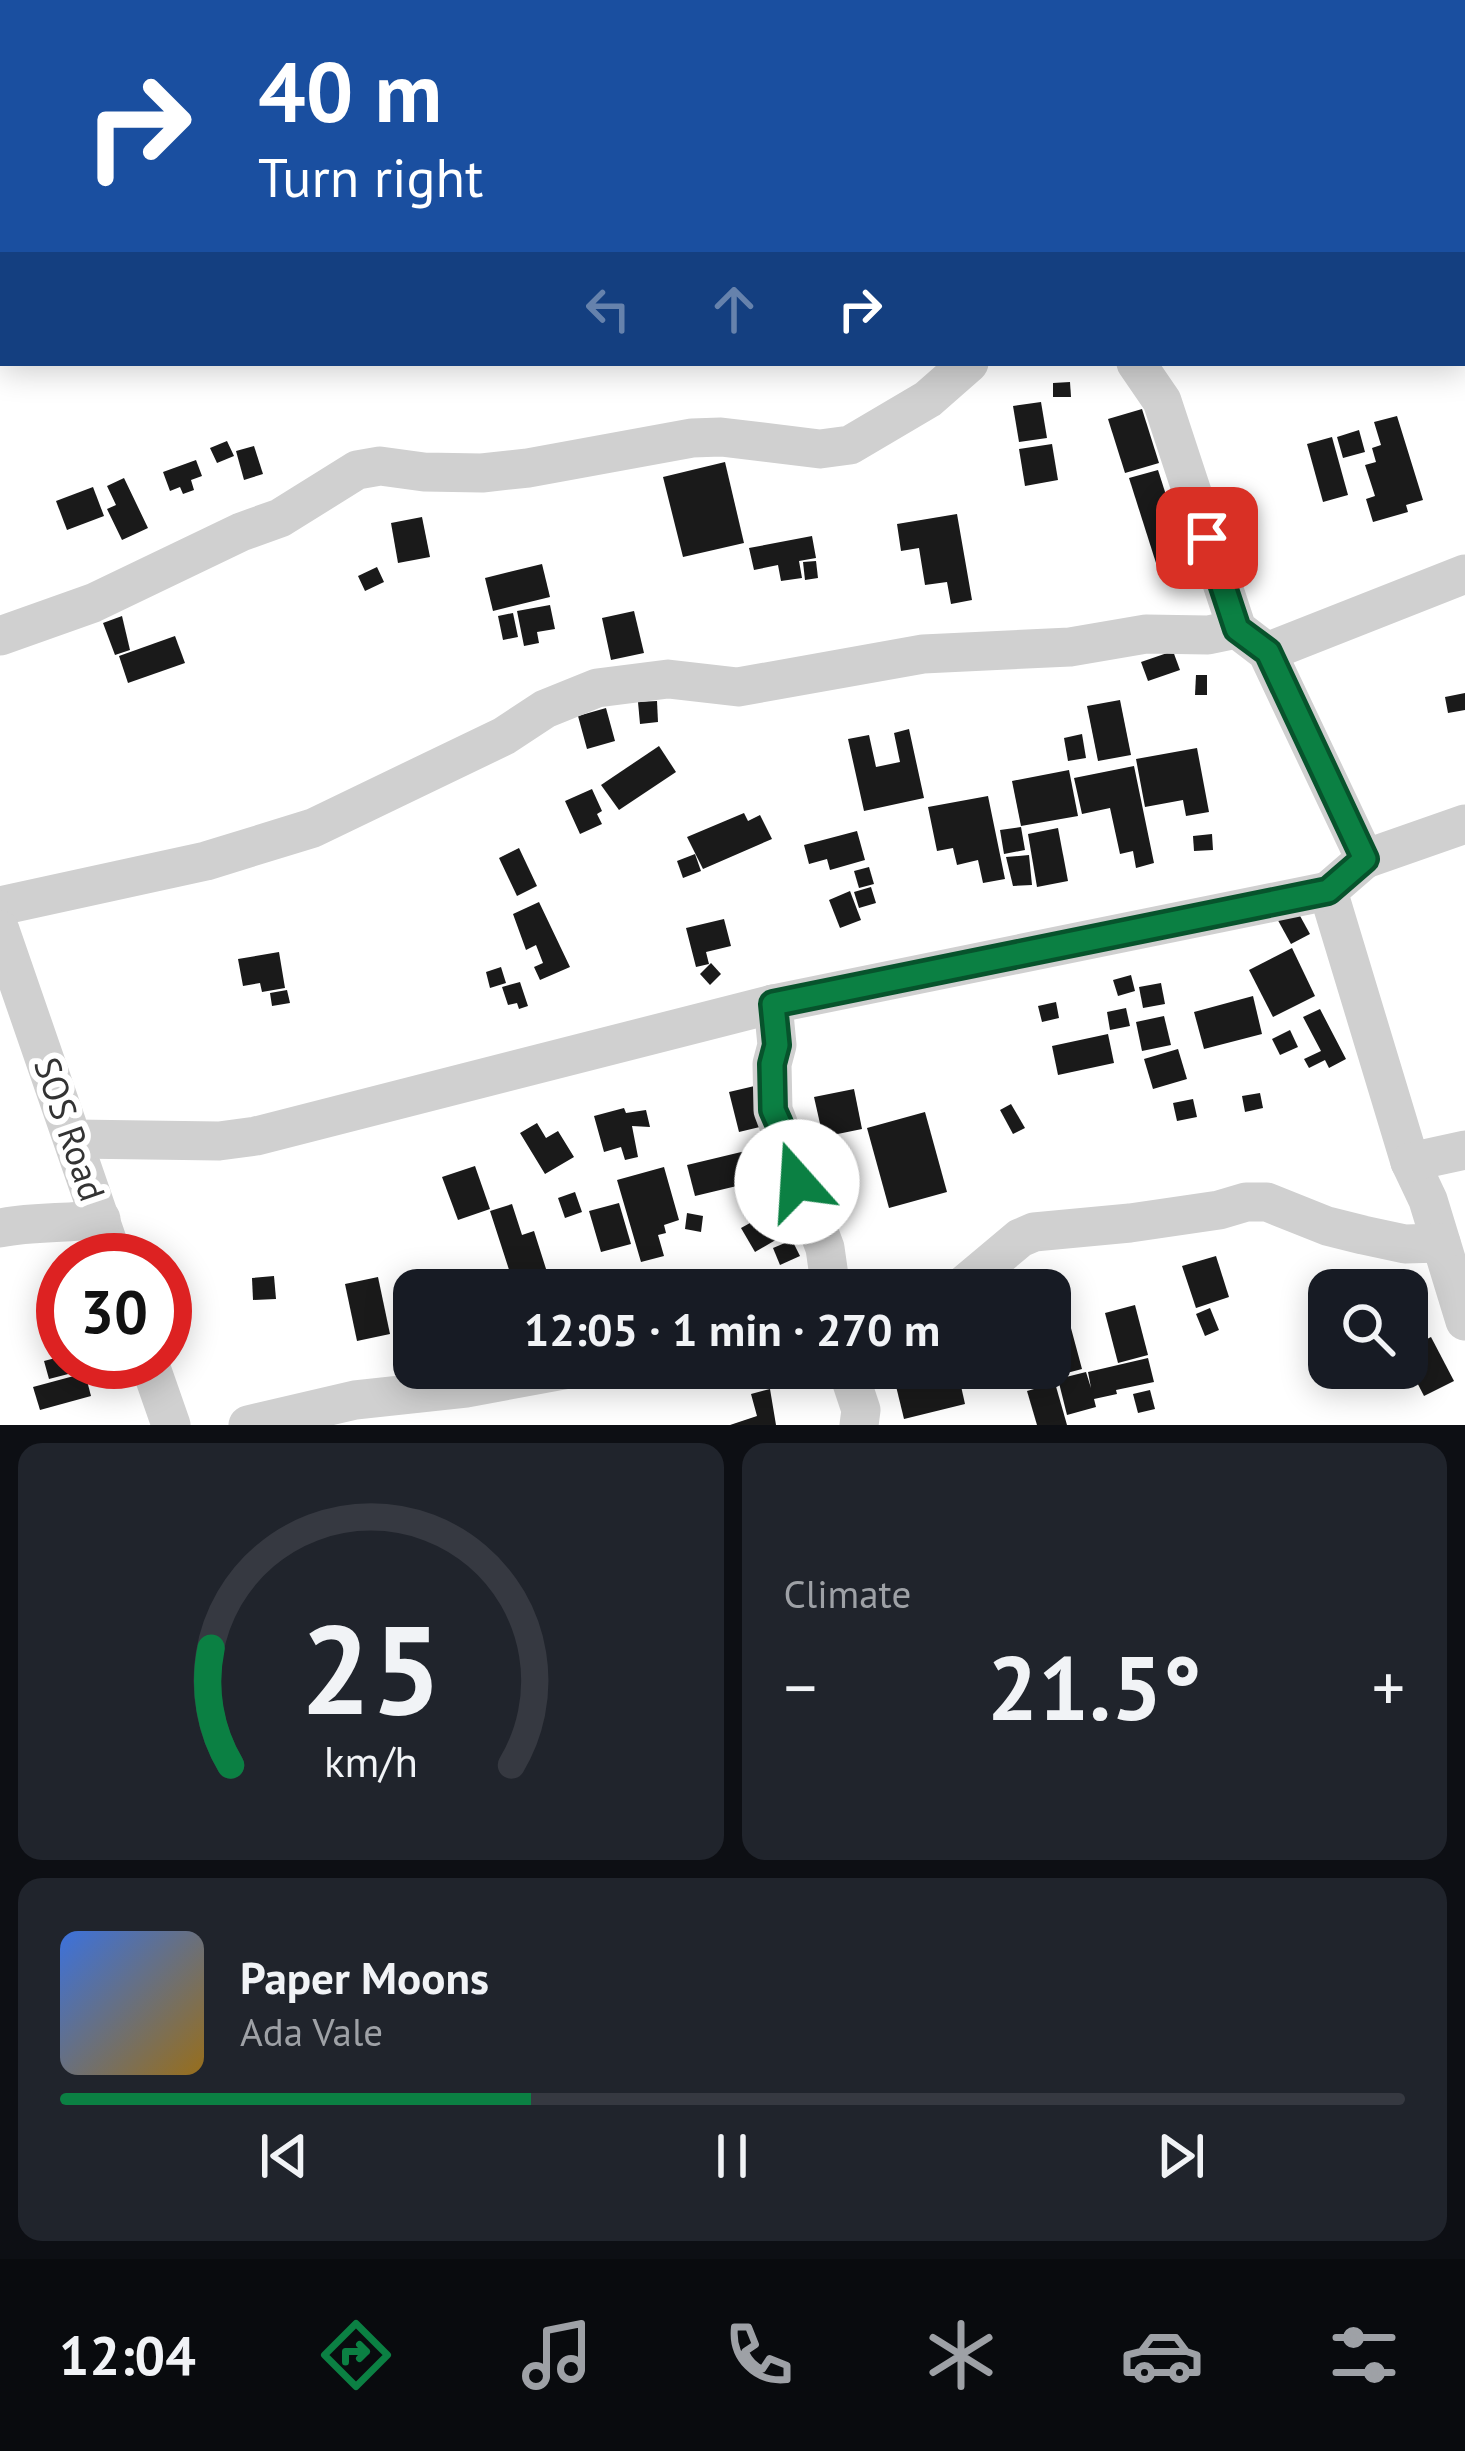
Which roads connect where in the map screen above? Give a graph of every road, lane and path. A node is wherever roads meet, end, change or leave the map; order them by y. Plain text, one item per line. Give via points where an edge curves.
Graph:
1 (966, 366) edge
2 (1138, 366) edge
3 (1465, 574) edge
4 (0, 636) edge
5 (1252, 640) junction
6 (1465, 824) edge
7 (1365, 859) junction
8 (1328, 891) junction
9 (0, 906) edge
10 (0, 930) edge
11 (773, 1004) junction
12 (75, 1139) junction
13 (1465, 1150) edge
14 (1410, 1162) junction
15 (100, 1219) junction
16 (0, 1228) edge
17 (105, 1233) edge
18 (1441, 1243) junction
19 (828, 1269) edge
20 (986, 1269) edge
21 (1465, 1322) edge
22 (158, 1389) edge
23 (457, 1389) edge
24 (854, 1389) edge
25 (171, 1425) edge
26 (248, 1425) edge
27 (860, 1425) edge

1 - 4 street via 928,399 850,445 692,437 482,473 357,470 280,518
2 - 5 street via 1162,401
3 - 5 street
5 - 7 street
5 - 9 street via 1146,634 1070,647 923,654 738,687 668,679 597,688 313,828 206,861
6 - 7 street
7 - 8 street
8 - 11 street
8 - 14 street
10 - 12 street, SOS Road
11 - 12 street via 256,1136
11 - 19 street via 773,1110
12 - 15 street, SOS Road
13 - 14 street
14 - 18 street
15 - 16 street
15 - 17 street, SOS Road
18 - 20 street via 1405,1244 1246,1202 1034,1232
18 - 21 street
22 - 25 street
23 - 26 street via 355,1400
24 - 27 street

